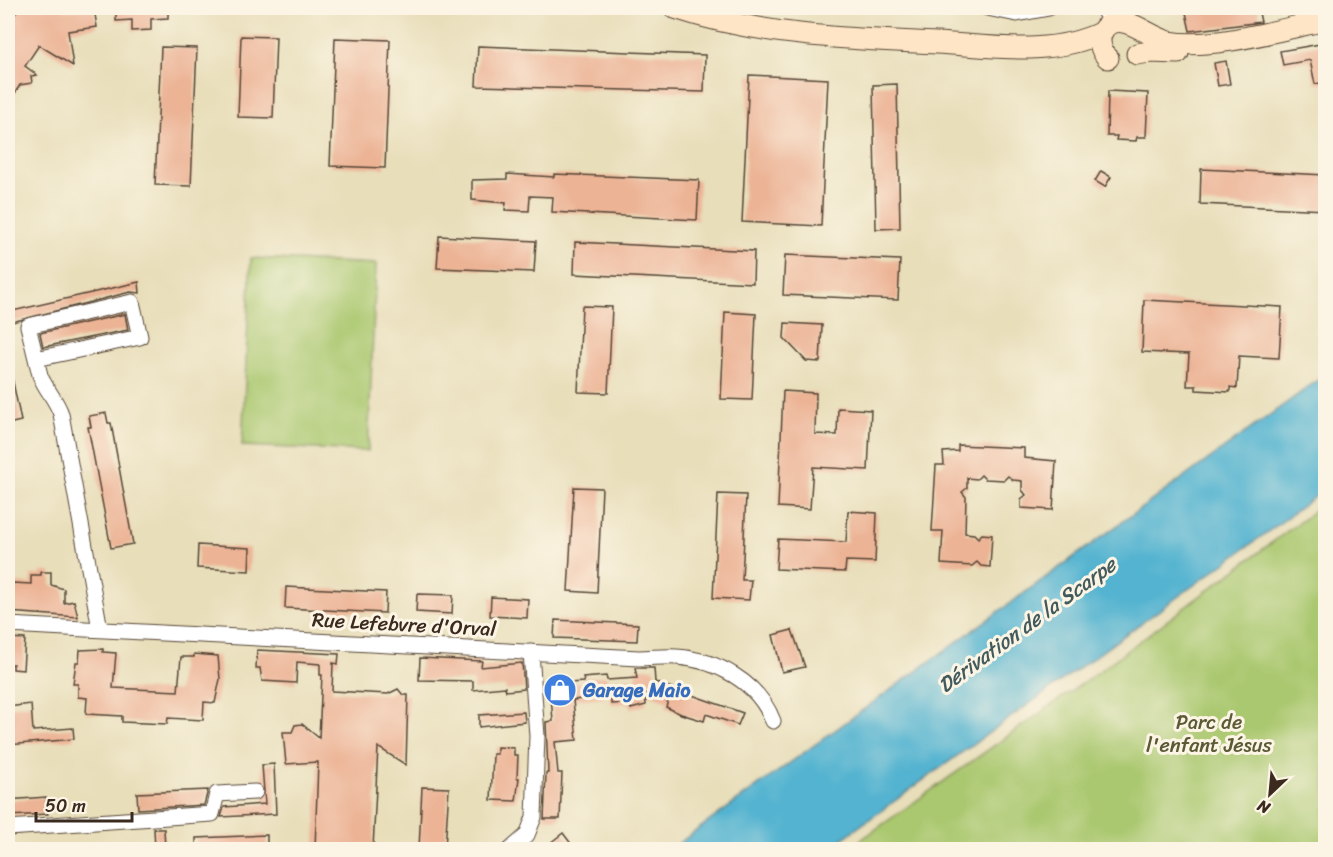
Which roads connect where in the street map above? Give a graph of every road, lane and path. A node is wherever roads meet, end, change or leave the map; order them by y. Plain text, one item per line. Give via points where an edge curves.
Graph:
1 (675, 8) edge
2 (987, 8) edge
3 (1049, 8) edge
4 (1132, 20) edge
5 (1326, 20) edge
6 (1103, 22) edge
7 (1326, 31) edge
8 (1015, 47) junction
9 (1137, 54) junction
10 (1108, 58) junction
11 (36, 359) junction
12 (8, 625) edge
13 (100, 629) junction
14 (531, 652) junction
15 (773, 720) dead end
16 (255, 792) dead end
17 (8, 828) edge
18 (510, 849) edge

1 - 8 main road via 741,25 804,35
2 - 3 street via 1017,14
4 - 5 main road via 1161,40 1193,44
4 - 6 main road
4 - 9 main road via 1141,39
6 - 8 main road via 1060,45
6 - 10 main road via 1100,48
7 - 9 main road via 1213,52
8 - 10 main road via 1092,52
9 - 10 main road via 1123,62
11 - 11 street via 28,326 132,302 140,337
11 - 13 street via 42,380 61,414
12 - 13 street, Rue Lefebvre d'Orval
13 - 14 street, Rue Lefebvre d'Orval
14 - 15 street, Rue Lefebvre d'Orval via 678,657 702,662 752,687
14 - 18 street via 537,736 534,817 527,835
16 - 17 street via 217,794 212,814

